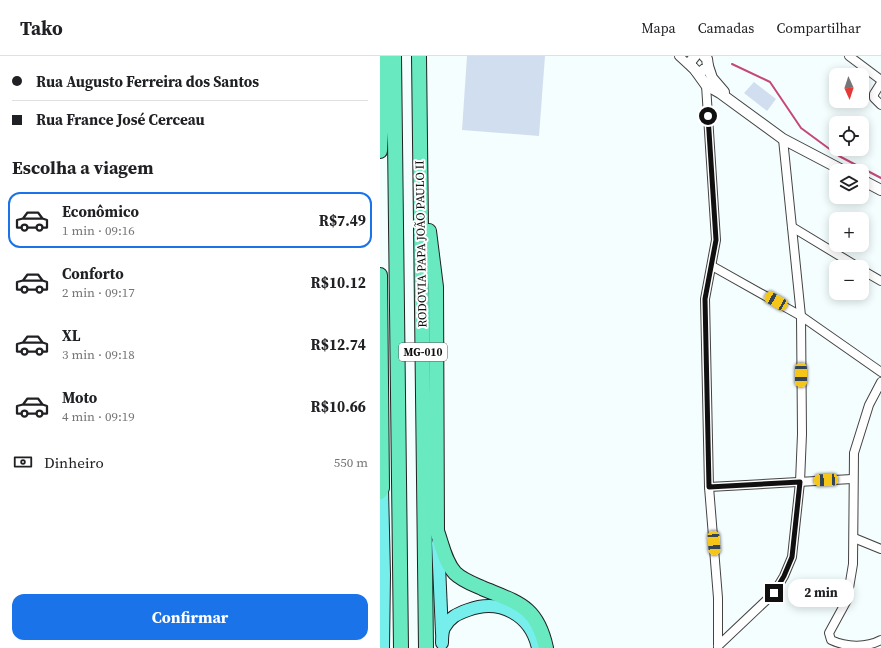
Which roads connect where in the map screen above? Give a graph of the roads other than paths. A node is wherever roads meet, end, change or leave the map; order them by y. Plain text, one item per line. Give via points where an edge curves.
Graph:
1 (386, 56) edge
2 (394, 56) edge
3 (419, 56) edge
4 (679, 56) edge
5 (695, 56) edge
6 (849, 56) edge
7 (707, 60) edge
8 (694, 69) junction
9 (709, 82) junction
10 (881, 82) edge
11 (881, 105) edge
12 (784, 139) junction
13 (380, 151) edge
14 (420, 151) junction
15 (831, 164) edge
16 (869, 184) edge
17 (881, 190) edge
18 (792, 227) junction
19 (846, 260) edge
20 (712, 266) junction
21 (869, 274) edge
22 (380, 275) edge
23 (881, 281) edge
24 (801, 316) junction
25 (881, 372) edge
26 (881, 382) edge
27 (852, 479) junction
28 (800, 482) junction
29 (709, 487) junction
30 (381, 490) edge
31 (437, 531) junction
32 (854, 538) junction
33 (881, 549) edge
34 (382, 573) edge
35 (881, 640) edge
36 (442, 645) edge
37 (718, 647) edge
38 (383, 648) edge
39 (401, 648) edge
40 (426, 648) edge
41 (538, 648) edge
42 (546, 648) edge

1 - 13 highway
2 - 39 highway, RODOVIA PAPA JOÃO PAULO II / MG-010
3 - 14 highway, RODOVIA PAPA JOÃO PAULO II / MG-010
4 - 8 street
5 - 8 street via 691,61
6 - 10 street
7 - 8 street via 703,71
7 - 9 street
8 - 9 street
9 - 12 street
9 - 20 street via 716,240
10 - 11 street via 874,98
12 - 15 street
12 - 18 street
14 - 31 highway via 436,287
14 - 40 highway, RODOVIA PAPA JOÃO PAULO II / MG-010
16 - 17 street
18 - 19 street
18 - 24 street
20 - 24 street
20 - 29 street via 705,299
21 - 23 street
22 - 30 highway
24 - 25 street
24 - 28 street
26 - 27 street via 869,405 854,453
27 - 28 street
27 - 32 street
28 - 29 street
28 - 37 street via 792,557 784,576 774,593
29 - 37 street via 718,598
30 - 34 main road
31 - 36 main road
31 - 42 highway via 447,560 456,573 471,583 528,610 539,623
32 - 33 street
32 - 35 street via 847,600 829,633 831,640 844,646 858,646
34 - 38 main road
36 - 41 main road via 443,629 454,615 486,605 504,608 522,618 534,634

